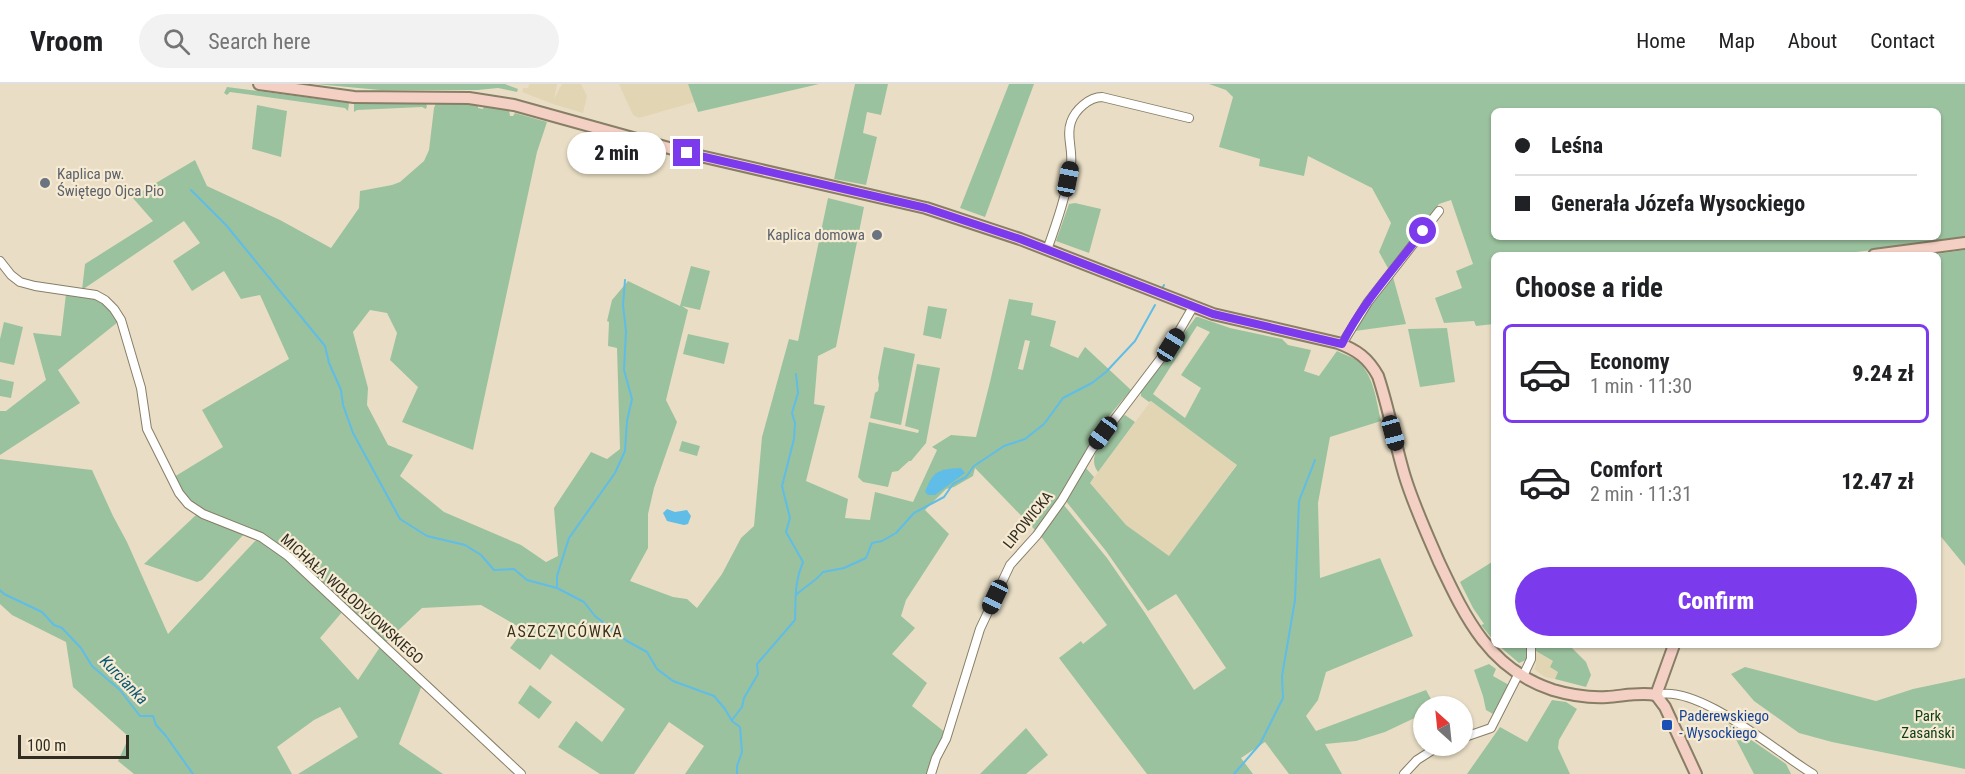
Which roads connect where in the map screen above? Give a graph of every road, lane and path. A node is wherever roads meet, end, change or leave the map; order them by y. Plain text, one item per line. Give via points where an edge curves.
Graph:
1 (258, 84) edge
2 (1189, 118) dead end
3 (1439, 211) dead end
4 (1965, 243) edge
5 (1047, 250) junction
6 (1897, 252) edge
7 (0, 261) edge
8 (1192, 307) junction
9 (1342, 344) junction
10 (1531, 648) edge
11 (1673, 648) edge
12 (1521, 675) junction
13 (1656, 695) junction
14 (1473, 734) edge
15 (1423, 756) edge
16 (521, 774) edge
17 (931, 774) edge
18 (1404, 774) edge
19 (1696, 774) edge
20 (1813, 774) edge

1 - 5 street via 354,97 491,100 687,153 926,208
2 - 5 street via 1102,97 1083,105 1070,123 1071,164 1066,194
3 - 9 street via 1368,302
4 - 6 street
5 - 8 street
7 - 16 street, MICHAŁA WOŁODYJOWSKIEGO via 20,282 96,295 105,300 125,333 141,388 147,429 184,499 203,514 261,537 288,556
8 - 9 street via 1236,321
8 - 17 street, LIPOWICKA via 1171,345 1092,448 1062,500 1010,565 980,629 946,739
9 - 12 street via 1363,355 1378,376 1411,495 1461,608 1488,648
10 - 12 street via 1531,659
11 - 13 street
12 - 13 street via 1572,694
12 - 14 street via 1491,728
13 - 19 street
13 - 20 street via 1665,692 1702,702
15 - 18 street

